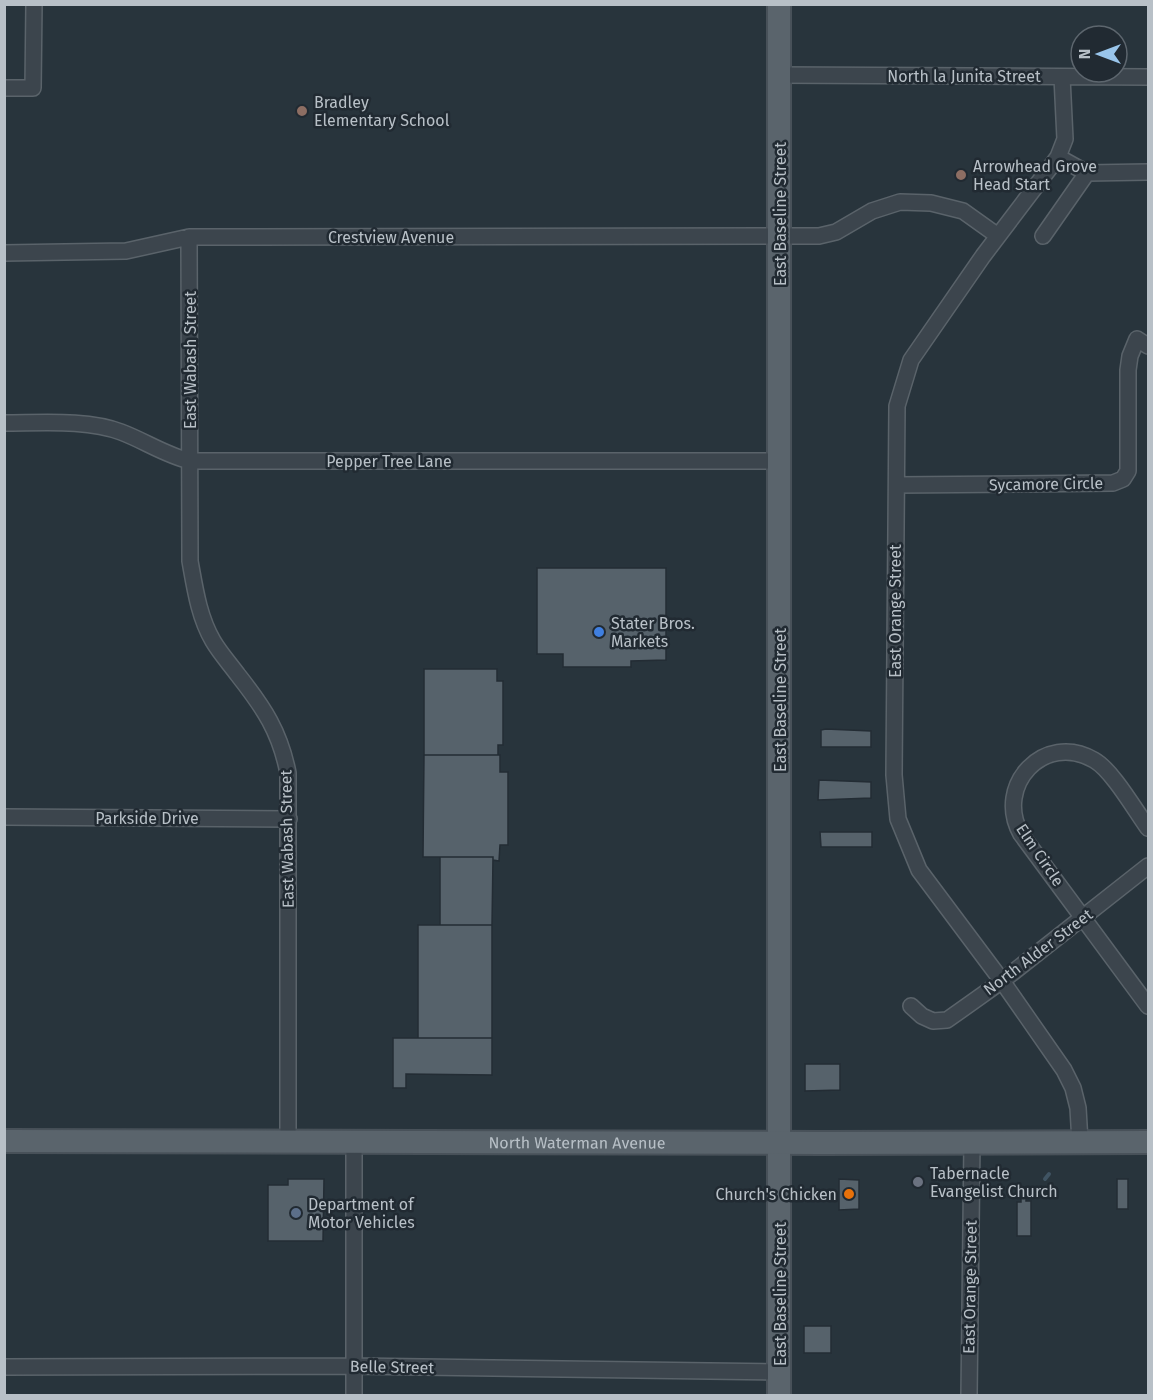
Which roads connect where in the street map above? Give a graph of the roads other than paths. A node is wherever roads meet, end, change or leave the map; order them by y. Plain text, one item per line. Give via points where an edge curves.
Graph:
1 (34, 4) edge
2 (779, 4) edge
3 (779, 75) junction
4 (1062, 77) junction
5 (1149, 77) edge
6 (4, 88) edge
7 (1058, 156) junction
8 (1149, 172) edge
9 (1087, 173) junction
10 (998, 236) junction
11 (1043, 236) dead end
12 (189, 237) junction
13 (780, 237) junction
14 (4, 253) edge
15 (1143, 343) edge
16 (4, 423) edge
17 (190, 461) junction
18 (780, 461) junction
19 (897, 485) junction
20 (4, 817) edge
21 (289, 819) junction
22 (1149, 828) edge
23 (1149, 866) edge
24 (1084, 917) junction
25 (1002, 981) junction
26 (1149, 1006) edge
27 (916, 1011) dead end
28 (4, 1141) edge
29 (288, 1142) junction
30 (354, 1142) junction
31 (972, 1142) junction
32 (1080, 1142) junction
33 (1149, 1142) edge
34 (780, 1143) junction
35 (354, 1366) junction
36 (4, 1367) edge
37 (779, 1372) junction
38 (354, 1395) edge
39 (779, 1395) edge
40 (969, 1395) edge

1 - 6 street via 33,88
2 - 3 main road, East Baseline Street
3 - 4 street, North la Junita Street
3 - 13 main road, East Baseline Street
4 - 5 street, North la Junita Street
4 - 7 street, East Orange Street via 1065,139
7 - 9 street
7 - 10 street, East Orange Street
8 - 9 street
9 - 11 street
10 - 13 street, Crestview Avenue via 963,211 931,203 900,202 872,211 836,232
10 - 19 street, East Orange Street via 911,360 897,406
12 - 13 street, Crestview Avenue
12 - 14 street, Crestview Avenue via 126,251
12 - 17 street, East Wabash Street
13 - 18 main road, East Baseline Street
15 - 19 street, Sycamore Circle via 1130,356 1128,471 1123,479 1113,483
16 - 17 street, Pepper Tree Lane via 108,428
17 - 18 street, Pepper Tree Lane
17 - 21 street, East Wabash Street via 190,561 196,598 214,643 255,696 283,747
18 - 34 main road, East Baseline Street
19 - 25 street, East Orange Street via 894,775 898,819 919,870
20 - 21 street, Parkside Drive
21 - 29 street, East Wabash Street
22 - 24 street, Elm Circle via 1105,769 1084,755 1054,753 1024,772 1015,792 1018,829
23 - 24 street, North Alder Street
24 - 25 street, North Alder Street
24 - 26 street, Elm Circle
25 - 27 street, North Alder Street via 946,1020 933,1021
25 - 32 street, East Orange Street via 1073,1088
28 - 29 main road, North Waterman Avenue
29 - 30 main road, North Waterman Avenue
30 - 34 main road, North Waterman Avenue
30 - 35 street
31 - 32 main road, North Waterman Avenue
31 - 34 main road, North Waterman Avenue
31 - 40 street, East Orange Street
32 - 33 main road, North Waterman Avenue
34 - 37 main road, East Baseline Street
35 - 36 street, Belle Street
35 - 37 street, Belle Street
35 - 38 street
37 - 39 main road, East Baseline Street

